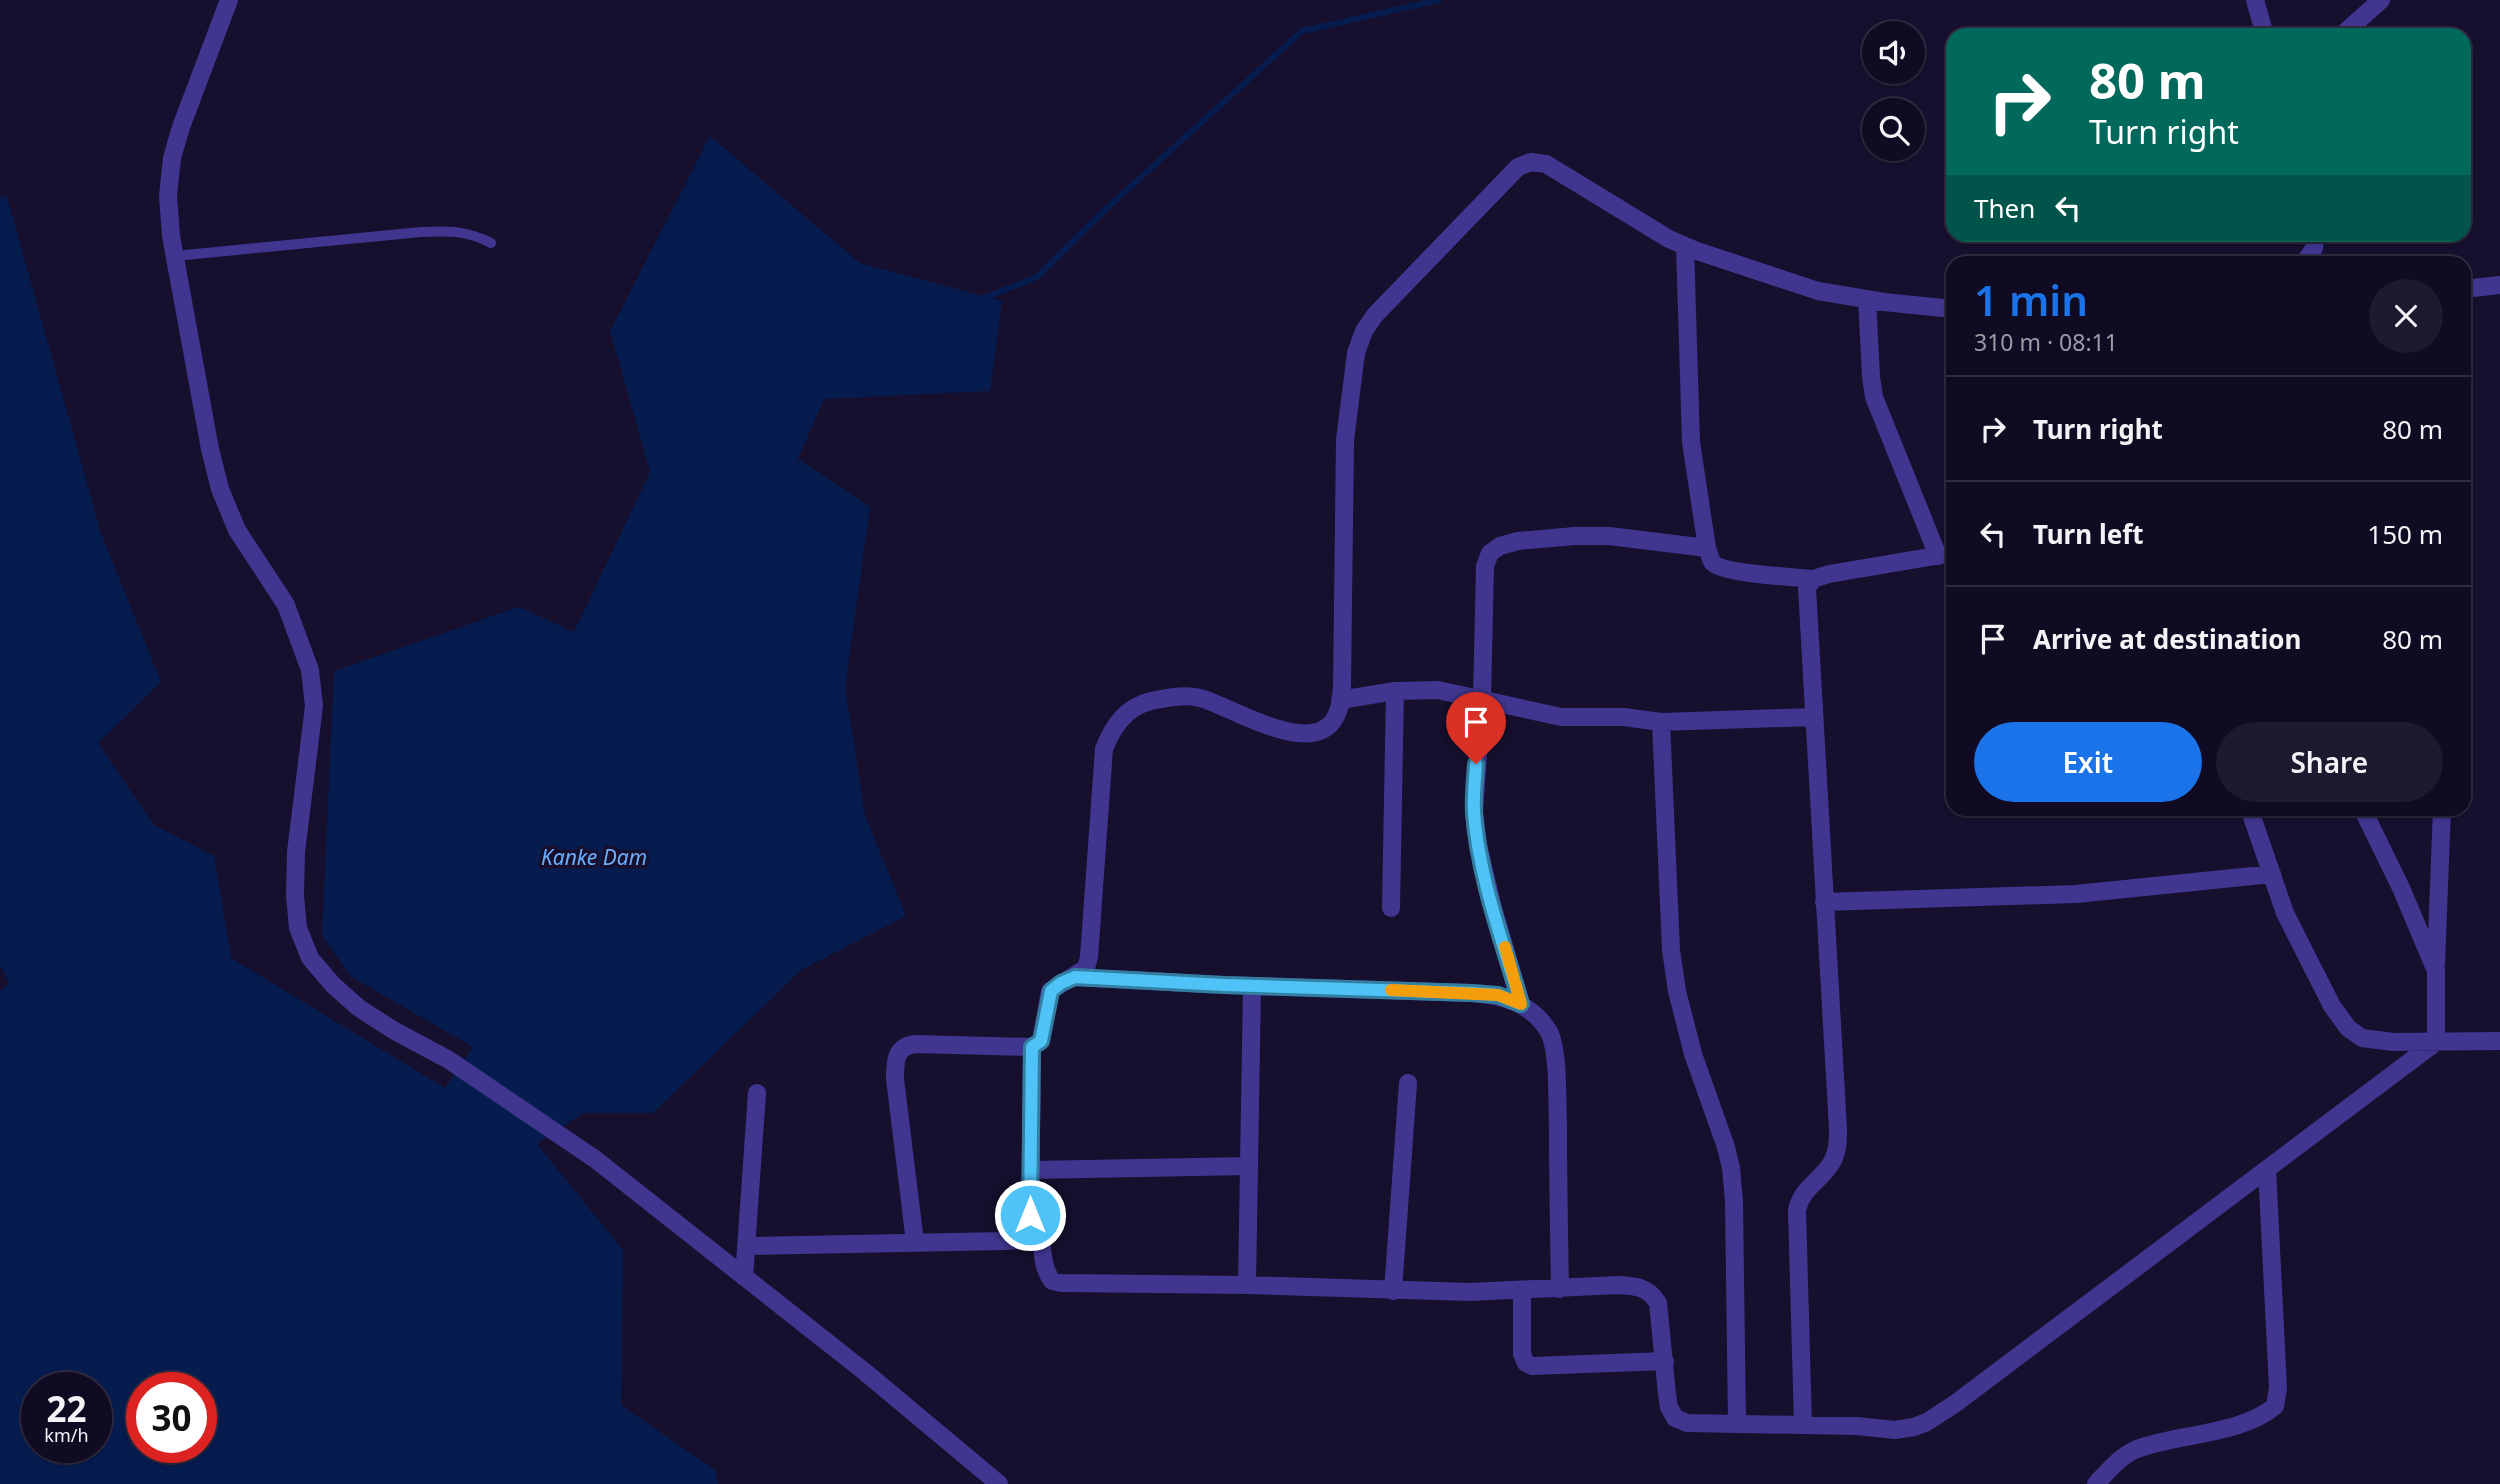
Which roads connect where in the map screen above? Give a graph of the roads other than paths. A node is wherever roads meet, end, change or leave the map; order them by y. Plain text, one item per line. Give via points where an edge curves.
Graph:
1 (229, 0) edge
2 (2255, 0) edge
3 (2381, 0) edge
4 (2263, 28) edge
5 (2350, 28) edge
6 (491, 243) dead end
7 (1685, 246) junction
8 (175, 256) junction
9 (2500, 285) edge
10 (2471, 288) edge
11 (1867, 299) junction
12 (1946, 308) edge
13 (1707, 548) junction
14 (1946, 554) edge
15 (1813, 579) junction
16 (1395, 691) junction
17 (1482, 699) junction
18 (1340, 700) junction
19 (1813, 717) junction
20 (1661, 722) junction
21 (2252, 816) edge
22 (2366, 816) edge
23 (2442, 816) edge
24 (2272, 874) junction
25 (1824, 902) junction
26 (1391, 908) dead end
27 (2436, 971) junction
28 (1075, 977) junction
29 (1252, 986) junction
30 (1521, 1004) junction
31 (2500, 1041) edge
32 (2436, 1042) junction
33 (1032, 1047) junction
34 (1408, 1083) dead end
35 (757, 1093) dead end
36 (1249, 1166) junction
37 (2267, 1169) junction
38 (1031, 1170) junction
39 (1030, 1238) junction
40 (915, 1242) junction
41 (746, 1246) junction
42 (744, 1277) junction
43 (1247, 1285) junction
44 (1560, 1289) junction
45 (1522, 1290) junction
46 (1393, 1291) junction
47 (1665, 1361) junction
48 (1737, 1424) junction
49 (1803, 1425) junction
50 (999, 1484) edge
51 (2096, 1484) edge

1 - 8 street via 172,158 168,196
2 - 4 street
3 - 5 street
6 - 8 lane via 475,234 421,232
7 - 11 street via 1818,291
7 - 13 street via 1691,442
7 - 18 street via 1546,164 1531,162 1518,167 1375,315 1356,353 1345,440
8 - 42 street via 220,489 237,530 286,605 310,670 314,706 295,896 299,928 310,958 359,1008 449,1060 594,1159
9 - 10 street
11 - 12 street
11 - 14 street via 1874,397
13 - 15 street via 1720,568
13 - 17 street via 1587,536 1518,541 1490,553 1485,566
14 - 15 street
15 - 19 street via 1807,588
16 - 17 street via 1438,690
16 - 18 street
16 - 26 street
17 - 20 street via 1561,717
17 - 30 street via 1474,812 1478,845
18 - 28 street via 1330,723 1318,732 1298,734 1198,698 1170,697 1145,703 1122,716 1104,749 1089,957 1086,968
19 - 20 street
19 - 25 street
20 - 48 street via 1671,950 1677,991 1731,1168
21 - 24 street
22 - 27 street
23 - 27 street
24 - 25 street via 2076,894
24 - 32 street via 2285,913 2348,1028 2362,1038
25 - 49 street via 1837,1149 1823,1174 1806,1189 1797,1210
27 - 32 street
28 - 29 street
28 - 33 street via 1051,991 1041,1041
29 - 30 street via 1472,993 1498,995
29 - 36 street
30 - 44 street via 1550,1034 1554,1056
31 - 32 street
32 - 37 street
33 - 38 street
33 - 40 street via 916,1044 900,1049 895,1079
34 - 46 street
35 - 41 street
36 - 38 street
36 - 43 street
37 - 49 street via 1927,1422 1895,1430
37 - 51 street via 2278,1388 2275,1406 2248,1421 2136,1450
38 - 39 street
39 - 40 street
39 - 43 street via 1043,1248 1052,1281
40 - 41 street
41 - 42 street
42 - 50 street
43 - 46 street
44 - 45 street
44 - 47 street via 1618,1285 1650,1291 1658,1303
45 - 46 street
45 - 47 street via 1522,1354 1532,1366
47 - 48 street via 1669,1407 1675,1418 1687,1423
48 - 49 street

